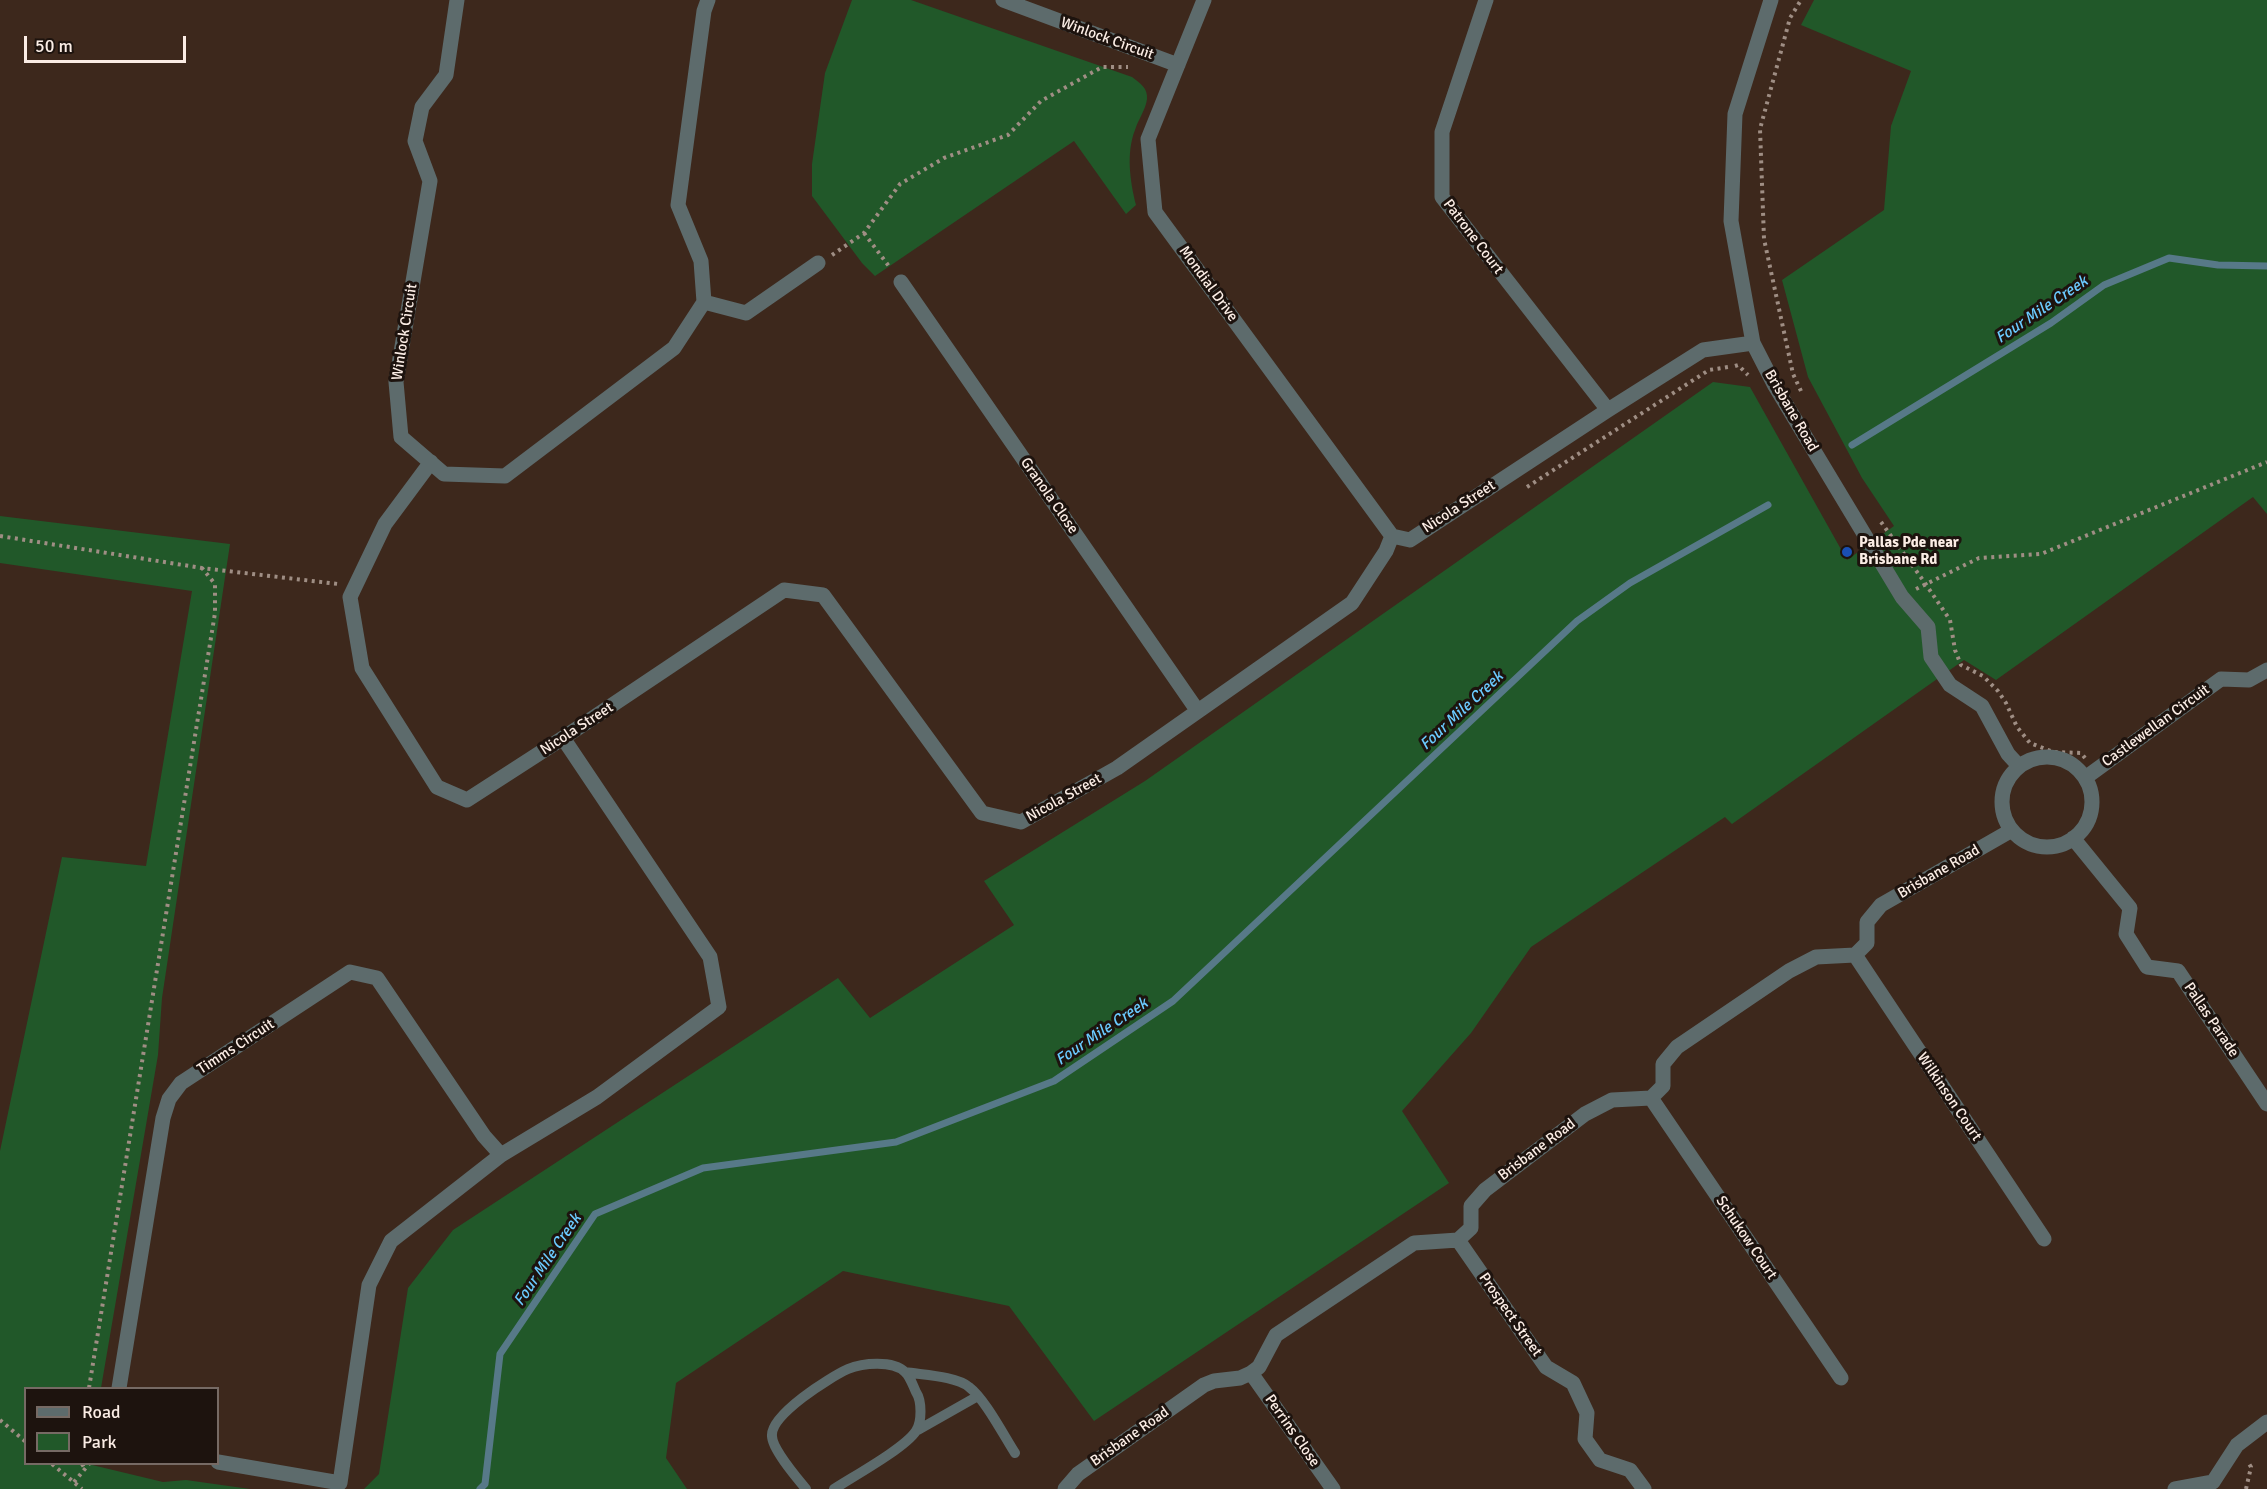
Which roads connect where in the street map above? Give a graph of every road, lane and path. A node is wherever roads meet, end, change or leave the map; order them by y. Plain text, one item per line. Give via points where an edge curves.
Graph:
1 (457, 0) edge
2 (708, 0) edge
3 (1003, 0) edge
4 (1204, 0) edge
5 (1486, 0) edge
6 (1771, 0) edge
7 (1802, 0) edge
8 (1178, 65) junction
9 (1135, 66) dead end
10 (864, 233) junction
11 (818, 263) joint
12 (901, 282) joint
13 (704, 302) junction
14 (1753, 343) junction
15 (1793, 374) junction
16 (1775, 386) junction
17 (1803, 393) dead end
18 (1608, 410) junction
19 (431, 462) junction
20 (2267, 462) edge
21 (1523, 490) dead end
22 (1877, 518) dead end
23 (0, 536) edge
24 (1392, 536) junction
25 (202, 568) junction
26 (1925, 583) junction
27 (356, 586) junction
28 (1902, 597) junction
29 (2265, 674) edge
30 (1197, 710) junction
31 (563, 738) junction
32 (2019, 766) junction
33 (2090, 774) junction
34 (2012, 830) junction
35 (2073, 838) junction
36 (1855, 955) junction
37 (1650, 1098) junction
38 (2267, 1104) edge
39 (501, 1155) junction
40 (2044, 1239) dead end
41 (1458, 1240) junction
42 (905, 1372) junction
43 (1251, 1373) junction
44 (1841, 1378) dead end
45 (89, 1387) edge
46 (119, 1387) edge
47 (978, 1396) junction
48 (0, 1420) edge
49 (2267, 1422) edge
50 (918, 1430) junction
51 (24, 1440) edge
52 (1015, 1454) dead end
53 (219, 1462) edge
54 (53, 1465) edge
55 (83, 1465) edge
56 (88, 1465) edge
57 (85, 1469) junction
58 (74, 1482) junction
59 (2216, 1486) edge
60 (82, 1489) edge
61 (806, 1489) edge
62 (834, 1489) edge
63 (1065, 1489) edge
64 (1333, 1489) edge
65 (1644, 1489) edge
66 (2175, 1489) edge

1 - 19 street, Winlock Circuit via 446,75 422,106 415,141 430,181 396,382 401,436
2 - 13 street via 678,205 701,261
3 - 8 street, Winlock Circuit
4 - 8 street, Mondial Drive
5 - 18 street, Patrone Court via 1442,132 1442,197
6 - 14 street, Brisbane Road via 1735,114 1731,221
7 - 15 path via 1790,18 1760,129 1764,239
8 - 24 street, Mondial Drive via 1148,139 1155,212
9 - 10 path via 1102,67 1041,101 1008,135 944,158 900,184
10 - 11 path
10 - 12 path
11 - 13 street via 746,313
12 - 30 street, Granola Close
13 - 19 street, Winlock Circuit via 674,348 505,476 444,474
14 - 16 street, Brisbane Road
14 - 18 street, Nicola Street via 1703,350
15 - 16 path
15 - 17 path
16 - 21 path via 1762,388 1738,365 1709,370
16 - 28 street, Brisbane Road
18 - 24 street, Nicola Street via 1410,540
19 - 27 street via 385,524
20 - 26 path via 2041,554 1979,558
22 - 26 path
23 - 25 path
24 - 30 street, Nicola Street via 1352,603
25 - 27 path
25 - 45 path via 215,584 215,612
26 - 28 path
26 - 33 path via 1950,620 1961,665 1983,676 1998,691 2030,743 2053,752 2081,753
27 - 31 street, Nicola Street via 350,597 362,668 437,787 466,800
28 - 32 street, Brisbane Road via 1928,627 1931,657 1950,685 1982,706 2008,754
29 - 33 street, Castlewellan Circuit via 2249,680 2221,679
30 - 31 street, Nicola Street via 1117,768 1021,822 982,813 823,595 784,590
31 - 39 street via 710,957 719,1007 597,1097
32 - 33 street via 2047,756 2062,759
32 - 34 street via 2009,776 2002,796 2005,818
33 - 35 street via 2089,817
34 - 35 street via 2028,842 2048,847
34 - 36 street, Brisbane Road via 1881,905 1867,922 1867,943
35 - 38 street, Pallas Parade via 2130,908 2126,934 2147,967 2178,971
36 - 37 street via 1816,957 1798,966 1677,1047 1663,1064 1663,1086
36 - 40 street, Wilkinson Court
37 - 41 street, Brisbane Road via 1612,1100 1585,1114 1485,1190 1471,1206 1471,1228
37 - 44 street, Schukow Court
39 - 46 street, Timms Circuit via 484,1136 377,978 350,972 181,1083 170,1099 163,1118
39 - 53 street via 392,1241 369,1285 340,1483
41 - 43 street via 1414,1243 1393,1256 1276,1335 1259,1367
41 - 65 street, Prospect Street via 1546,1367 1573,1383 1587,1413 1585,1439 1600,1460 1630,1470
42 - 47 lane via 957,1381
42 - 50 lane via 919,1396
42 - 61 lane via 891,1365 868,1364 848,1369 782,1414 771,1437
43 - 63 street, Brisbane Road via 1204,1385 1078,1474
43 - 64 street, Perrins Close
47 - 50 lane
47 - 52 lane
48 - 51 path
49 - 59 street via 2237,1445
50 - 62 lane
54 - 58 path
55 - 57 path
56 - 57 path
57 - 58 path
58 - 60 path
59 - 66 street

